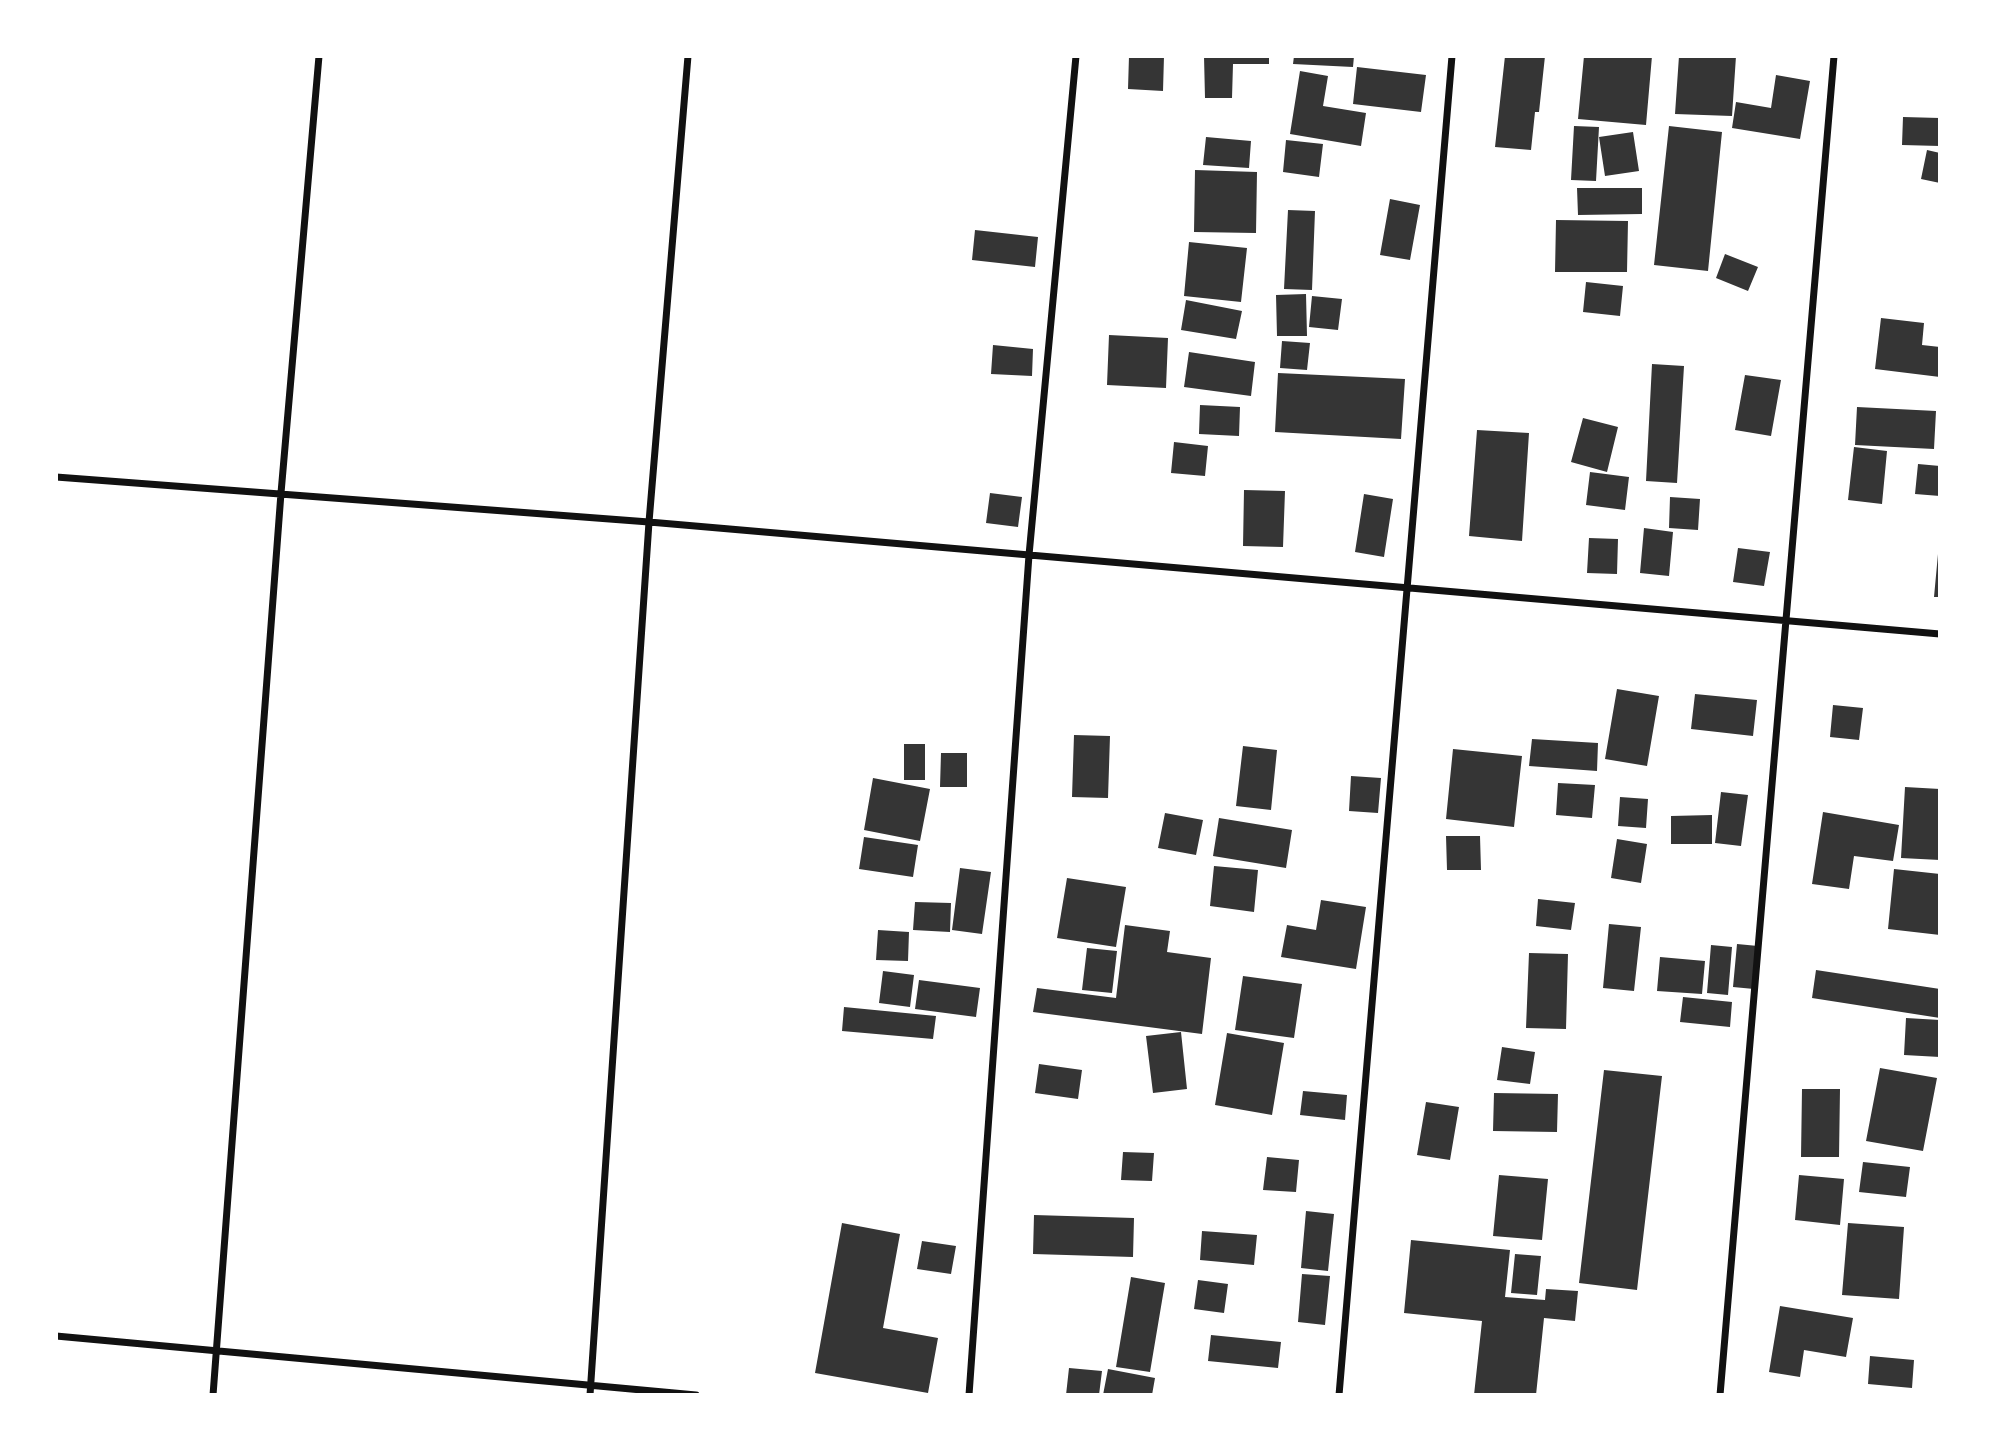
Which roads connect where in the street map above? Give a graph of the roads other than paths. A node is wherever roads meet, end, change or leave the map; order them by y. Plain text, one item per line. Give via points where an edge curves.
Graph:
1 (319, 56) edge
2 (688, 56) edge
3 (1076, 56) edge
4 (1452, 56) edge
5 (1834, 56) edge
6 (56, 477) edge
7 (281, 493) junction
8 (649, 522) junction
9 (1029, 555) junction
10 (1408, 588) junction
11 (1787, 620) junction
12 (1940, 634) edge
13 (56, 1336) edge
14 (217, 1351) junction
15 (591, 1385) junction
16 (213, 1395) edge
17 (590, 1395) edge
18 (696, 1395) edge
19 (968, 1395) edge
20 (1339, 1395) edge
21 (1720, 1395) edge

1 - 7 street
2 - 8 street
3 - 9 street
4 - 10 street
5 - 11 street
6 - 7 street
7 - 8 street
7 - 14 street
8 - 9 street
8 - 15 street
9 - 10 street
9 - 19 street
10 - 11 street
10 - 20 street
11 - 12 street
11 - 21 street
13 - 14 street
14 - 15 street
14 - 16 street
15 - 17 street
15 - 18 street

